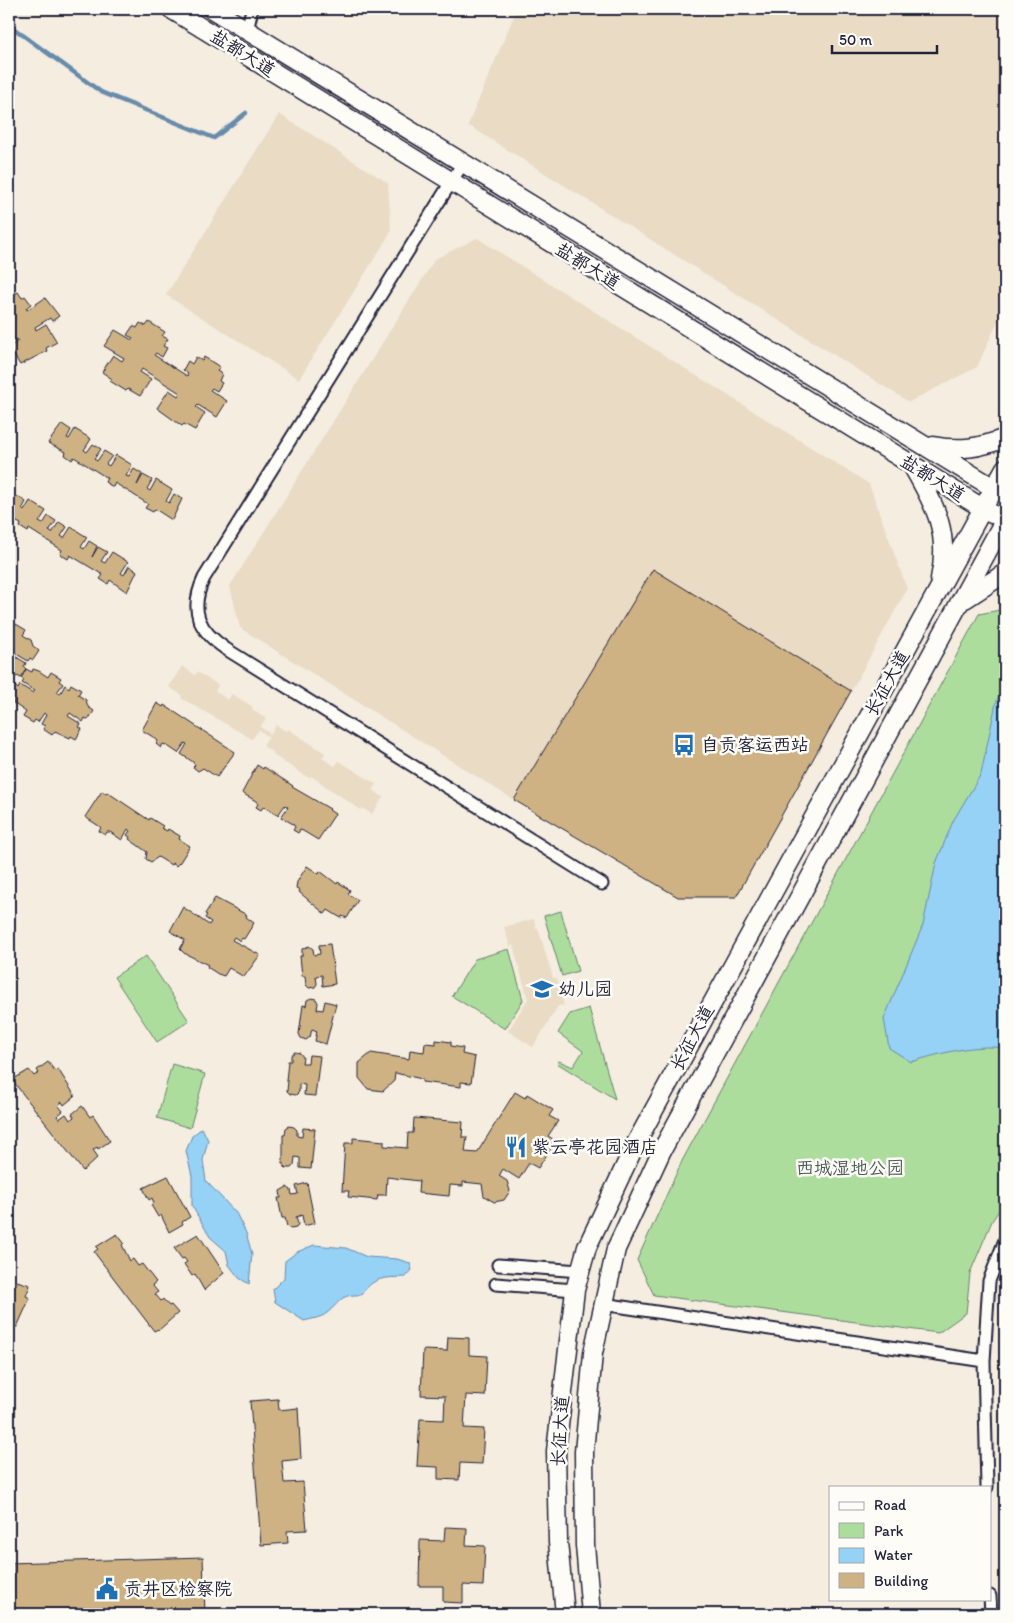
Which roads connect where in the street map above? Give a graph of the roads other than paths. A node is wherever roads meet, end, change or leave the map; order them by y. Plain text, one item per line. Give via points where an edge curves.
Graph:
1 (171, 9) edge
2 (212, 9) edge
3 (252, 9) edge
4 (247, 31) junction
5 (463, 162) junction
6 (451, 182) junction
7 (1005, 438) edge
8 (922, 444) junction
9 (912, 465) junction
10 (1005, 468) edge
11 (1000, 492) edge
12 (983, 509) junction
13 (1005, 521) edge
14 (1005, 573) edge
15 (937, 594) junction
16 (959, 604) junction
17 (602, 884) dead end
18 (1005, 1240) edge
19 (498, 1264) dead end
20 (580, 1271) junction
21 (496, 1284) dead end
22 (575, 1290) junction
23 (602, 1304) junction
24 (984, 1360) junction
25 (988, 1486) edge
26 (990, 1600) edge
27 (564, 1614) edge
28 (591, 1614) edge
29 (991, 1614) edge

1 - 6 main road, 盐都大道
2 - 4 main road, 盐都大道
3 - 4 street
4 - 5 main road, 盐都大道
5 - 6 street
5 - 8 main road, 盐都大道
6 - 9 main road, 盐都大道
6 - 17 street via 204,578 198,592 198,618 212,640
7 - 8 main road via 985,446 955,450
8 - 11 main road, 盐都大道
9 - 12 main road, 盐都大道
9 - 15 main road via 940,518 944,542
10 - 11 main road, 长征大道
11 - 12 main road, 长征大道
12 - 13 main road, 盐都大道
12 - 15 main road, 长征大道
13 - 16 main road, 长征大道
14 - 16 main road
15 - 20 main road, 长征大道 via 637,1140 587,1247
16 - 23 main road, 长征大道 via 661,1152 616,1249
18 - 24 street via 988,1281
19 - 20 street
20 - 22 main road, 长征大道
21 - 22 street
22 - 27 main road, 长征大道 via 556,1451
23 - 24 street
23 - 28 main road, 长征大道 via 593,1353 584,1452 585,1545
24 - 25 street
26 - 29 street

